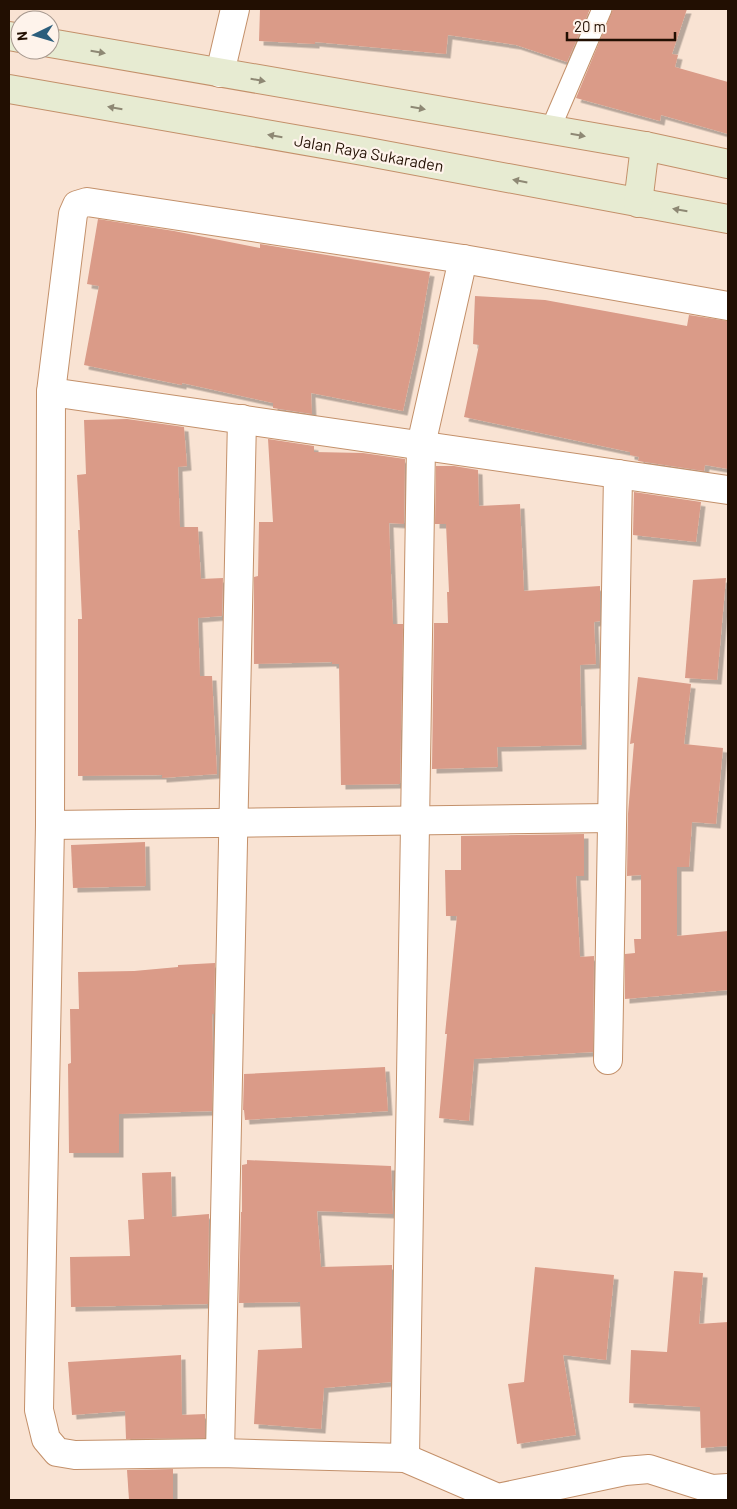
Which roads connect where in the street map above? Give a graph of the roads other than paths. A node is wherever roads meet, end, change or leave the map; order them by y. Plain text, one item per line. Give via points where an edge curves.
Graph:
1 (235, 9) edge
2 (602, 9) edge
3 (60, 45) edge
4 (220, 73) junction
5 (9, 89) edge
6 (550, 130) junction
7 (645, 146) junction
8 (728, 164) edge
9 (638, 203) junction
10 (728, 219) edge
11 (463, 259) junction
12 (728, 306) edge
13 (51, 392) junction
14 (242, 419) junction
15 (421, 445) junction
16 (618, 474) junction
17 (728, 490) edge
18 (612, 818) junction
19 (415, 820) junction
20 (234, 823) junction
21 (50, 825) junction
22 (608, 1060) dead end
23 (220, 1453) junction
24 (405, 1458) junction
25 (728, 1488) edge
26 (498, 1499) edge

1 - 4 street
2 - 6 lane
3 -> 4 main road
4 -> 6 main road
9 -> 5 main road, Jalan Raya Sukaraden
6 -> 7 main road
7 - 8 main road
7 - 9 main road
10 -> 9 main road, Jalan Raya Sukaraden
11 - 12 street
11 - 13 street via 87,202 77,204 73,214
11 - 15 street
13 - 14 street
13 - 21 street
14 - 15 street
14 - 20 street
15 - 16 street
15 - 19 street
16 - 17 street
16 - 18 street
18 - 19 street
18 - 22 street
19 - 20 street
19 - 24 street
20 - 21 street
20 - 23 street
21 - 23 street via 39,1410 46,1439 57,1452 75,1455
23 - 24 street
24 - 26 street
25 - 26 street via 712,1489 649,1469 625,1471

